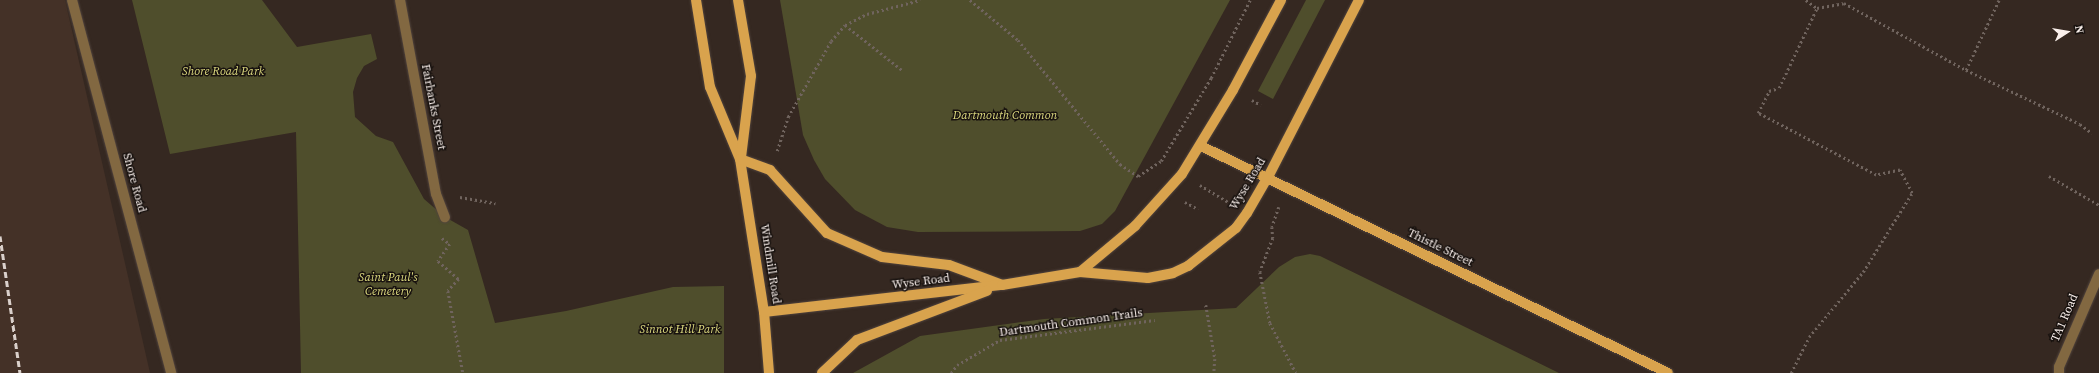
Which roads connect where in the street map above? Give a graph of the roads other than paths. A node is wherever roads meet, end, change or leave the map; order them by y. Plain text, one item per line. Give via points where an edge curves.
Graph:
1 (72, 0) edge
2 (400, 0) edge
3 (696, 0) edge
4 (738, 0) edge
5 (1281, 0) edge
6 (1359, 0) edge
7 (1201, 146) junction
8 (740, 159) junction
9 (1267, 179) junction
10 (445, 217) road end
11 (1080, 272) junction
12 (2099, 274) edge
13 (1002, 285) junction
14 (764, 312) junction
15 (171, 373) edge
16 (769, 373) edge
17 (822, 373) edge
18 (1668, 373) edge
19 (2059, 373) edge

1 - 15 street, Shore Road
2 - 10 street, Fairbanks Street via 436,194
3 - 8 main road, Windmill Road via 710,87
4 - 8 main road, Windmill Road via 751,76
5 - 7 main road
6 - 9 main road, Wyse Road
7 - 9 main road, Thistle Street
7 - 11 main road via 1182,174 1135,226
8 - 13 main road via 770,170 827,233 882,257 949,265
8 - 14 main road, Windmill Road
9 - 11 main road, Wyse Road via 1247,213 1229,234 1188,266 1173,273 1148,278
9 - 18 main road, Thistle Street
11 - 13 main road, Wyse Road
12 - 19 street, TA1 Road via 2059,367
13 - 14 main road, Wyse Road
13 - 17 main road via 857,340
14 - 16 main road, Windmill Road

